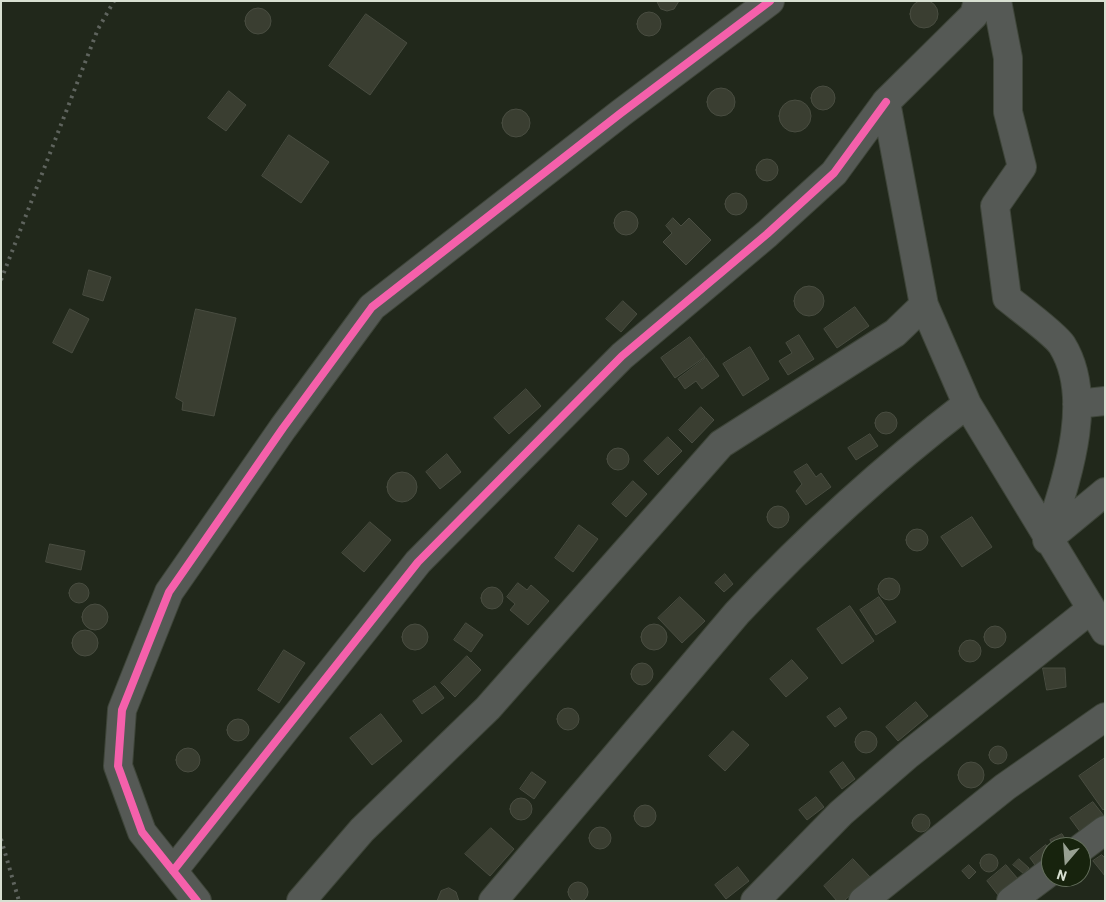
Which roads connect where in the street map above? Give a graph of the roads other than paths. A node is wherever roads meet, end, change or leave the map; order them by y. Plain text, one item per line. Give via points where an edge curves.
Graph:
1 (770, 1) edge
2 (978, 1) edge
3 (997, 1) edge
4 (886, 102) junction
5 (924, 305) junction
6 (1105, 401) edge
7 (967, 404) junction
8 (1077, 404) junction
9 (1105, 492) edge
10 (1048, 540) junction
11 (1098, 621) edge
12 (1105, 717) edge
13 (1105, 830) edge
14 (1091, 840) edge
15 (173, 871) junction
16 (1041, 878) edge
17 (196, 901) edge
18 (301, 901) edge
19 (493, 901) edge
20 (755, 901) edge
21 (863, 901) edge
22 (1011, 901) edge

1 - 15 street via 372,307 169,592 122,710 118,766 142,832
2 - 4 street via 974,15
3 - 8 street via 1008,58 1008,112 1022,166 994,206 1006,298 1061,344 1078,385
4 - 5 street
4 - 15 street via 834,173 622,356 418,562
5 - 7 street
5 - 18 street via 895,333 720,444 488,708 362,830
6 - 8 street
7 - 10 street
7 - 19 street via 908,450 770,579
8 - 10 street via 1066,480
9 - 10 street
10 - 11 street
11 - 20 street via 909,754 841,813
12 - 21 street via 1005,786
13 - 14 street
15 - 17 street
16 - 22 street

